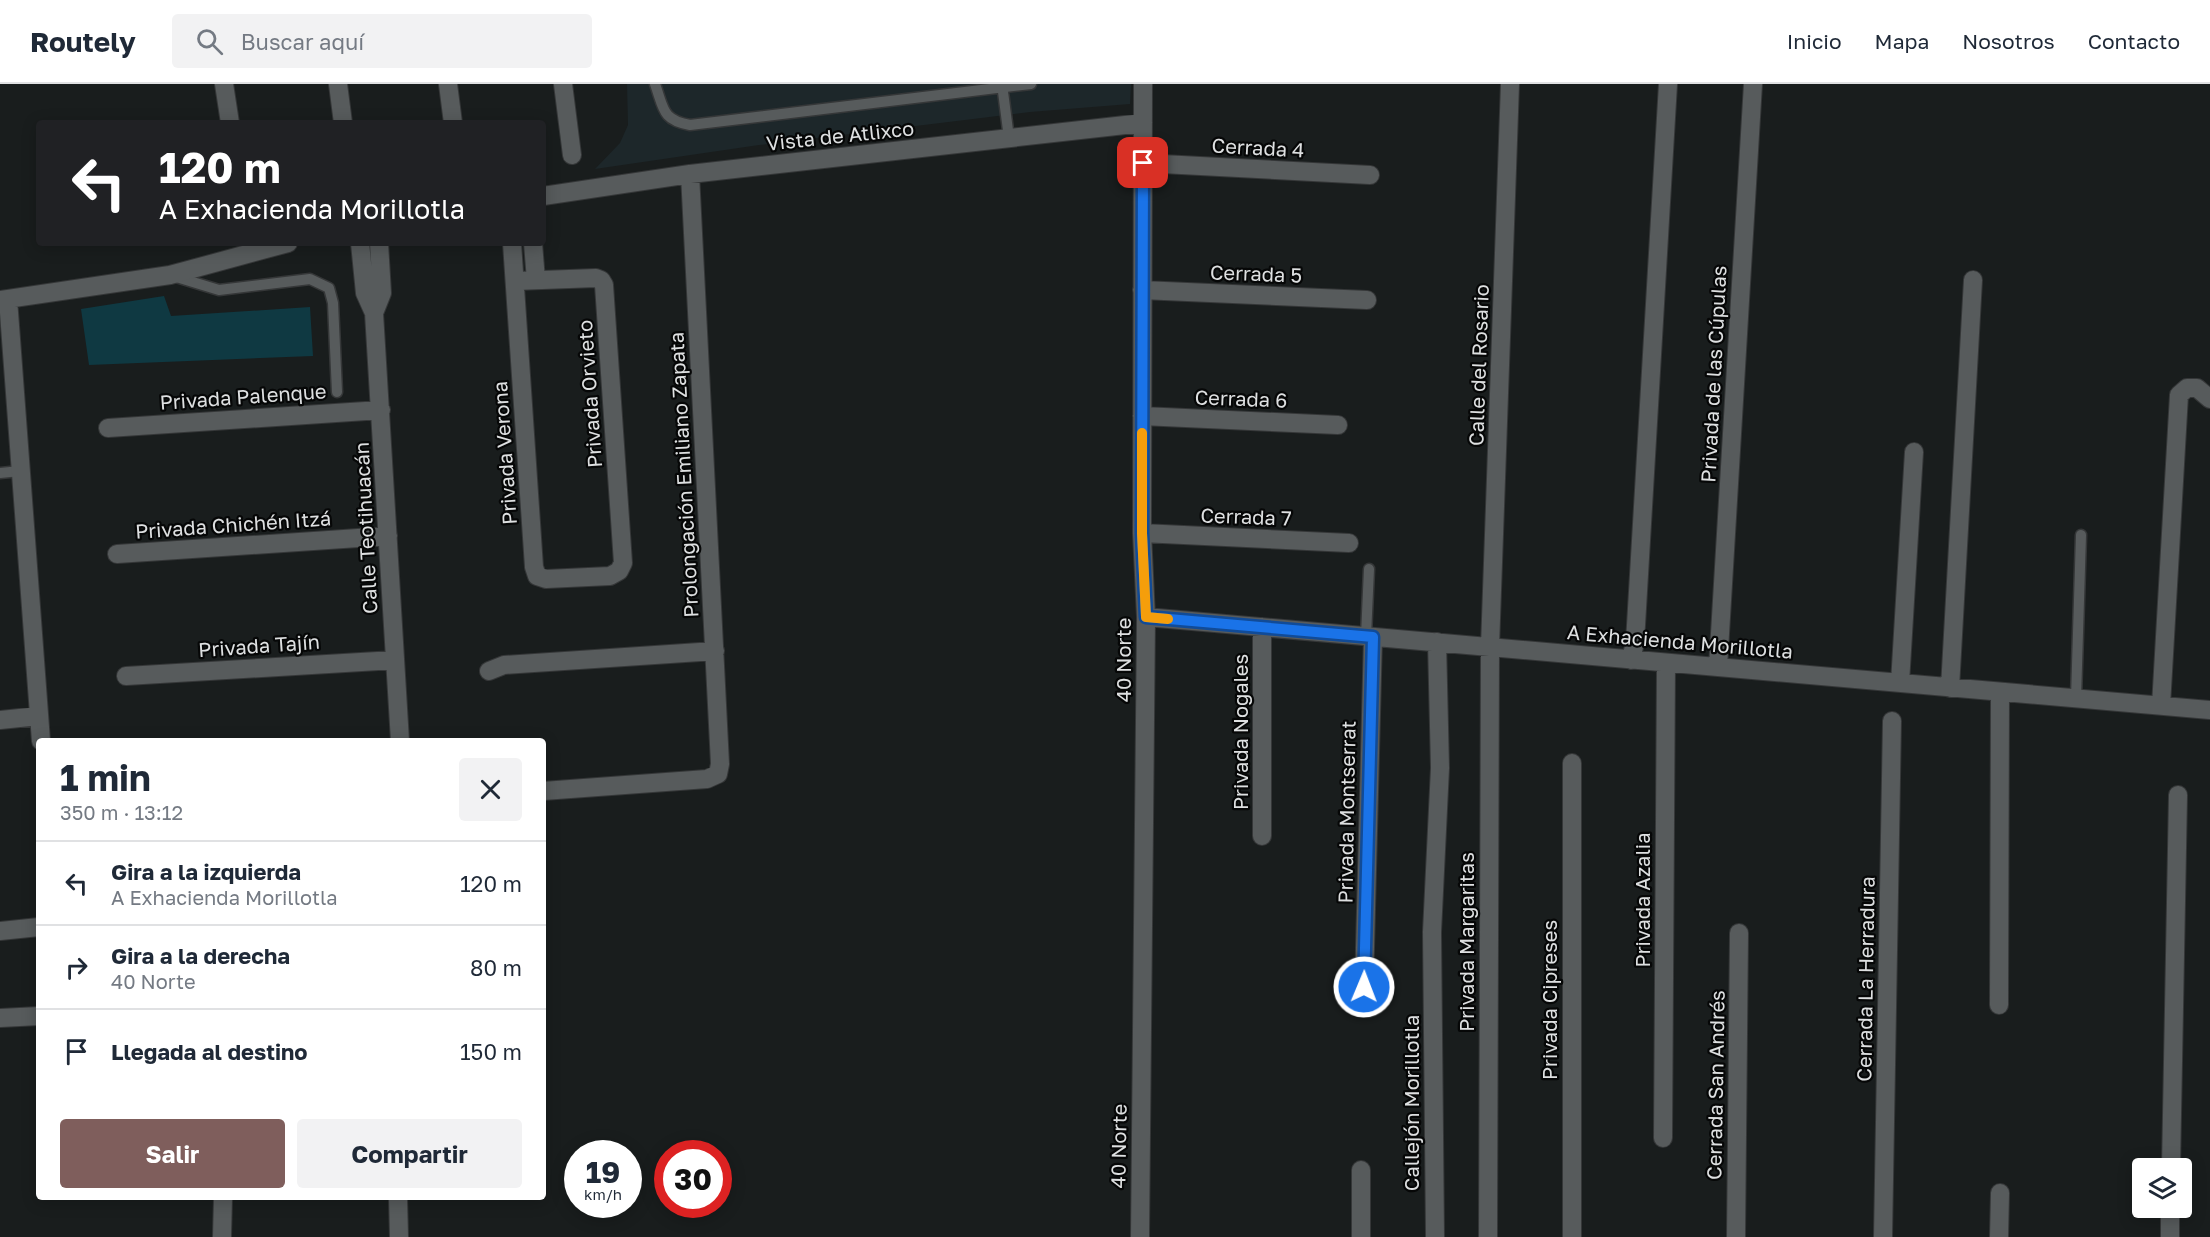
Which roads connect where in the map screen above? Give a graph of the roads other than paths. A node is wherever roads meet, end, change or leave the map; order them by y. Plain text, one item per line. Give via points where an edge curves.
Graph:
1 (224, 84) edge
2 (338, 84) edge
3 (448, 84) edge
4 (563, 84) edge
5 (655, 84) edge
6 (1031, 84) edge
7 (1143, 84) edge
8 (1510, 84) edge
9 (1668, 84) edge
10 (1753, 84) edge
11 (1003, 86) edge
12 (230, 120) edge
13 (344, 120) edge
14 (453, 120) edge
15 (1143, 123) junction
16 (1010, 138) junction
17 (572, 155) dead end
18 (1143, 163) junction
19 (690, 174) junction
20 (1370, 175) dead end
21 (546, 196) edge
22 (277, 246) edge
23 (360, 246) edge
24 (379, 246) edge
25 (512, 246) edge
26 (533, 246) edge
27 (170, 275) junction
28 (536, 280) junction
29 (1973, 280) dead end
30 (515, 281) junction
31 (1142, 290) junction
32 (4, 299) edge
33 (1367, 300) dead end
34 (374, 313) junction
35 (6, 358) edge
36 (337, 392) dead end
37 (2210, 399) edge
38 (381, 410) junction
39 (1142, 416) junction
40 (1338, 425) dead end
41 (108, 428) dead end
42 (1914, 452) dead end
43 (20, 471) junction
44 (0, 473) edge
45 (1142, 533) junction
46 (2080, 535) dead end
47 (388, 536) junction
48 (1348, 543) dead end
49 (117, 554) dead end
50 (1369, 569) dead end
51 (619, 571) joint
52 (1146, 617) junction
53 (1262, 627) junction
54 (1369, 637) junction
55 (1437, 642) junction
56 (1490, 647) junction
57 (715, 651) junction
58 (395, 660) junction
59 (1631, 660) junction
60 (1666, 663) junction
61 (1718, 667) junction
62 (489, 671) dead end
63 (126, 676) dead end
64 (1900, 683) junction
65 (1950, 687) junction
66 (2000, 692) junction
67 (2076, 698) junction
68 (2161, 706) junction
69 (2210, 710) edge
70 (39, 716) junction
71 (0, 720) edge
72 (1892, 721) dead end
73 (41, 738) edge
74 (400, 738) edge
75 (1572, 763) dead end
76 (546, 791) edge
77 (2178, 795) dead end
78 (1263, 836) dead end
79 (36, 927) edge
80 (0, 931) edge
81 (1739, 933) dead end
82 (1364, 987) dead end
83 (1999, 1005) dead end
84 (36, 1016) edge
85 (0, 1018) edge
86 (1663, 1138) dead end
87 (2171, 1158) edge
88 (1361, 1170) dead end
89 (2000, 1193) dead end
90 (223, 1200) edge
91 (398, 1200) edge
92 (2170, 1218) edge
93 (222, 1237) edge
94 (399, 1237) edge
95 (1140, 1237) edge
96 (1361, 1237) edge
97 (1435, 1237) edge
98 (1488, 1237) edge
99 (1572, 1237) edge
100 (1736, 1237) edge
101 (1883, 1237) edge
102 (1999, 1237) edge
103 (2170, 1237) edge

1 - 12 street
2 - 13 street
3 - 14 street
4 - 17 street
5 - 11 lane via 674,122 690,125
6 - 11 lane
7 - 15 street, 40 Norte
8 - 56 street, Calle del Rosario
9 - 59 street
10 - 61 street, Privada de las Cúpulas
11 - 16 lane
15 - 16 street, Vista de Atlixco
15 - 18 street, 40 Norte
16 - 19 street, Vista de Atlixco
18 - 20 street, Cerrada 4
18 - 31 street, 40 Norte
19 - 21 street, Vista de Atlixco
19 - 57 street, Prolongación Emiliano Zapata
22 - 27 street
23 - 34 street, Calle Teotihuacán via 365,293
24 - 34 street, Calle Teotihuacán via 382,293
25 - 30 street, Privada Verona
26 - 28 street
27 - 32 street
27 - 36 lane via 219,291 310,279 329,288
28 - 30 street, Privada Orvieto
28 - 51 street, Privada Orvieto via 597,278 604,285 623,563
29 - 65 street
30 - 51 street, Privada Verona via 537,576 610,576
31 - 33 street, Cerrada 5
31 - 39 street, 40 Norte
32 - 35 street
34 - 38 street, Calle Teotihuacán
35 - 43 street
37 - 68 street via 2197,388 2187,388 2179,395
38 - 41 street, Privada Palenque
38 - 47 street, Calle Teotihuacán
39 - 40 street, Cerrada 6
39 - 45 street, 40 Norte
42 - 64 street
43 - 44 lane
43 - 70 street
45 - 48 street, Cerrada 7
45 - 52 street, 40 Norte
46 - 67 lane
47 - 49 street, Privada Chichén Itzá
47 - 58 street, Calle Teotihuacán
50 - 54 lane
52 - 53 street, A Exhacienda Morillotla
52 - 95 street, 40 Norte
53 - 54 street, A Exhacienda Morillotla
53 - 78 street, Privada Nogales
54 - 55 street, A Exhacienda Morillotla
54 - 82 street, Privada Montserrat
55 - 56 street, A Exhacienda Morillotla
55 - 97 street, Callejón Morillotla via 1440,768 1432,932
56 - 59 street, A Exhacienda Morillotla
56 - 98 street, Privada Margaritas
57 - 62 street via 504,665
57 - 76 street, Prolongación Emiliano Zapata via 718,774 707,779
58 - 63 street, Privada Tajín
58 - 74 street, Calle Teotihuacán
59 - 60 street, A Exhacienda Morillotla
60 - 61 street, A Exhacienda Morillotla
60 - 86 street, Privada Azalia
61 - 64 street, A Exhacienda Morillotla
64 - 65 street, A Exhacienda Morillotla
65 - 66 street, A Exhacienda Morillotla
66 - 67 street, A Exhacienda Morillotla
66 - 83 street
67 - 68 street, A Exhacienda Morillotla
68 - 69 street, A Exhacienda Morillotla
70 - 71 street
70 - 73 street
72 - 101 street, Cerrada La Herradura
75 - 99 street, Privada Cipreses
77 - 87 street
79 - 80 street
81 - 100 street, Cerrada San Andrés
84 - 85 street
88 - 96 street
89 - 102 street
90 - 93 street
91 - 94 street
92 - 103 street

